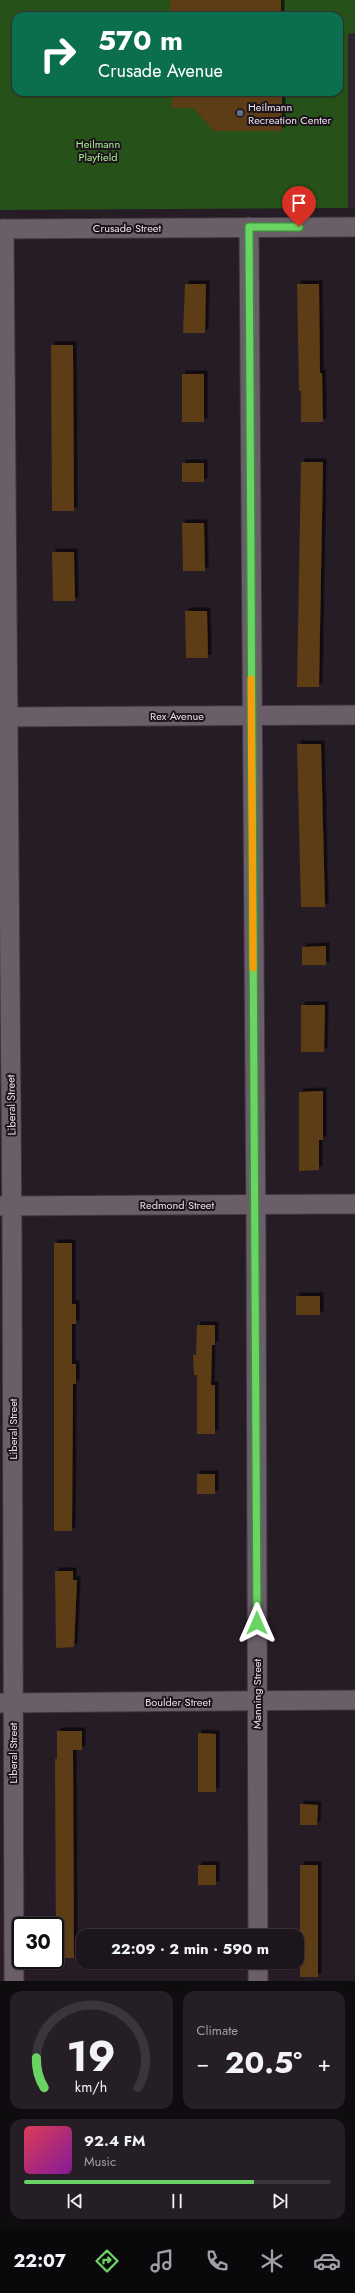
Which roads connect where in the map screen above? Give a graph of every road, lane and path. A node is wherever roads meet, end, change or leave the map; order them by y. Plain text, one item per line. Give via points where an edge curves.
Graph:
1 (249, 227) junction
2 (355, 227) edge
3 (2, 229) edge
4 (251, 715) junction
5 (355, 715) edge
6 (3, 717) edge
7 (355, 1204) edge
8 (256, 1205) junction
9 (6, 1206) edge
10 (355, 1700) edge
11 (258, 1701) junction
12 (7, 1703) edge
13 (258, 1929) edge
14 (258, 1969) edge
15 (14, 1981) edge
16 (258, 1981) edge

1 - 2 street, Crusade Street
1 - 3 street, Crusade Street
1 - 4 street, Manning Street
3 - 6 street, Liberal Street
4 - 5 street, Rex Avenue
4 - 6 street, Rex Avenue
4 - 8 street, Manning Street
6 - 9 street, Liberal Street
7 - 8 street, Redmond Street
8 - 9 street, Redmond Street
8 - 11 street, Manning Street
9 - 12 street, Liberal Street
10 - 11 street, Boulder Street
11 - 12 street, Boulder Street
11 - 13 street, Manning Street
12 - 15 street, Liberal Street
14 - 16 street

